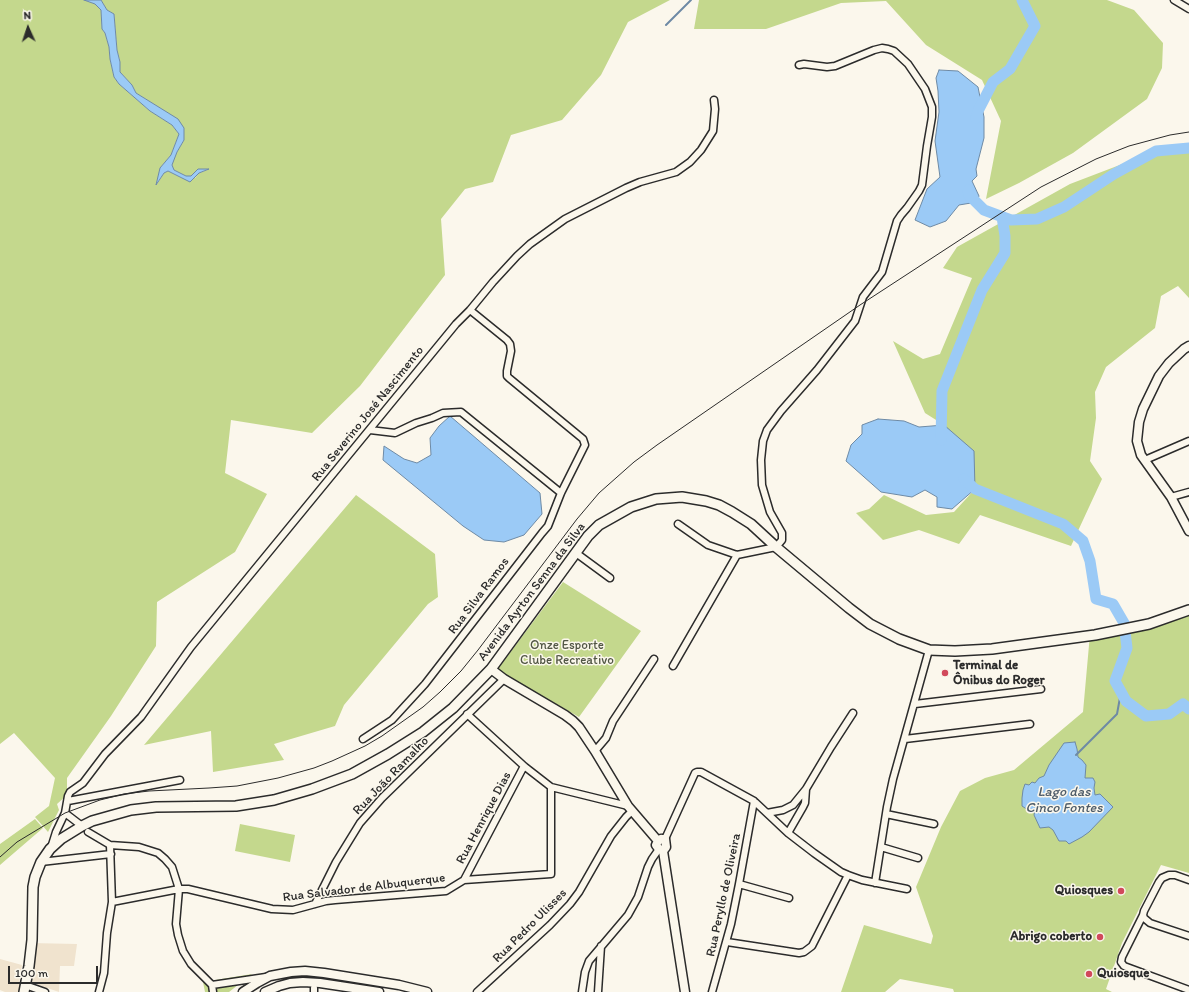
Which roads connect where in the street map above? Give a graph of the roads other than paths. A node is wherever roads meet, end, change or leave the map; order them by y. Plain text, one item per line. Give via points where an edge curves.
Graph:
1 (1174, 0) edge
2 (1189, 8) edge
3 (799, 65) dead end
4 (714, 100) dead end
5 (470, 310) junction
6 (1189, 346) edge
7 (370, 430) junction
8 (1189, 441) edge
9 (1144, 460) junction
10 (1189, 492) edge
11 (561, 493) junction
12 (1171, 497) junction
13 (678, 524) dead end
14 (1189, 531) edge
15 (776, 547) junction
16 (576, 553) junction
17 (737, 555) junction
18 (610, 578) dead end
19 (1189, 610) edge
20 (929, 650) junction
21 (654, 659) dead end
22 (673, 666) dead end
23 (491, 669) junction
24 (504, 679) junction
25 (1041, 689) dead end
26 (915, 704) junction
27 (853, 713) dead end
28 (467, 714) junction
29 (1030, 724) dead end
30 (363, 739) dead end
31 (905, 739) junction
32 (595, 751) junction
33 (524, 766) junction
34 (180, 780) dead end
35 (551, 787) junction
36 (806, 789) junction
37 (68, 799) junction
38 (754, 801) junction
39 (630, 809) junction
40 (65, 813) junction
41 (767, 813) junction
42 (886, 814) junction
43 (934, 824) dead end
44 (85, 829) junction
45 (788, 833) junction
46 (110, 845) junction
47 (661, 845) junction
48 (881, 847) junction
49 (50, 849) junction
50 (111, 854) junction
51 (918, 858) dead end
52 (41, 862) junction
53 (848, 875) junction
54 (464, 880) junction
55 (1189, 880) edge
56 (875, 883) junction
57 (739, 884) junction
58 (179, 889) junction
59 (907, 889) dead end
60 (789, 898) dead end
61 (112, 902) junction
62 (315, 904) junction
63 (1143, 915) junction
64 (1189, 936) edge
65 (726, 942) junction
66 (602, 946) junction
67 (270, 976) junction
68 (212, 985) junction
69 (24, 989) edge
70 (1189, 990) edge
71 (45, 992) edge
72 (99, 992) edge
73 (213, 992) edge
74 (243, 992) edge
75 (266, 992) edge
76 (379, 992) edge
77 (427, 992) edge
78 (477, 992) edge
79 (582, 992) edge
80 (598, 992) edge
81 (685, 992) edge
82 (712, 992) edge

1 - 2 street
3 - 15 street via 835,66 874,50 882,48 894,51 908,64 925,89 933,112 922,185 897,221 882,272 864,297 855,321 817,370 781,410 767,430 763,441 760,460 762,485 770,512 783,536
4 - 5 street, Rua Severino José Nascimento via 713,131 702,150 690,162 676,172 640,182 565,219 517,256
5 - 7 street, Rua Severino José Nascimento
5 - 11 street, Rua Silva Ramos via 510,344 507,376 583,439 585,445
6 - 9 street via 1163,372 1143,409 1137,440
7 - 11 street via 395,433 443,413 461,412
7 - 37 street, Rua Severino José Nascimento via 191,647 141,717 105,754 83,783 72,790
8 - 9 street
9 - 12 street
10 - 12 street
11 - 30 street, Rua Silva Ramos via 548,526 425,684 392,720
12 - 14 street
13 - 17 street via 708,544
15 - 16 main road, Avenida Ayrton Senna da Silva via 751,524 719,505 682,497 656,499 631,507 600,525
15 - 17 street
15 - 20 main road, Avenida Ayrton Senna da Silva via 870,624
16 - 18 street
16 - 23 main road, Avenida Ayrton Senna da Silva
17 - 22 street
19 - 20 main road, Avenida Ayrton Senna da Silva via 1150,624 1109,633 1006,648
20 - 26 street
21 - 32 street via 613,721 603,743
23 - 24 street
23 - 44 main road, Avenida Ayrton Senna da Silva via 453,708 423,732 352,774 274,800 236,806 145,808 111,815
24 - 28 street, Rua João Ramalho
24 - 32 street via 573,721 584,732
25 - 26 street
26 - 31 street
27 - 36 street
28 - 33 street
28 - 62 street, Rua João Ramalho via 360,823
29 - 31 street
31 - 42 street
32 - 39 street
33 - 35 street
33 - 54 street, Rua Henrique Dias
34 - 37 street
35 - 39 street
35 - 54 street, Rua Salvador de Albuquerque via 552,874
36 - 41 street via 793,805
36 - 45 street via 803,807
37 - 40 street
38 - 41 street
38 - 47 street via 697,772
38 - 57 street, Rua Peryllo de Oliveira
39 - 47 street
39 - 78 street, Rua Pedro Ulisses via 570,904
40 - 44 street
40 - 49 street
41 - 45 street
42 - 43 street
42 - 48 street
44 - 46 street
44 - 49 main road, Avenida Ayrton Senna da Silva via 61,839
45 - 53 street
46 - 50 street
46 - 58 street via 139,847 158,853 172,867
47 - 66 street via 648,867 638,897 628,915
47 - 81 street
48 - 51 street
48 - 56 street
49 - 52 main road, Avenida Ayrton Senna da Silva
50 - 52 street
50 - 61 street
52 - 69 main road, Avenida Ayrton Senna da Silva via 32,887 32,940
53 - 56 street
53 - 65 street via 812,946 804,952
54 - 62 street, Rua Salvador de Albuquerque via 446,891 335,900
55 - 63 street via 1175,875 1162,878
56 - 59 street
57 - 60 street
57 - 65 street, Rua Peryllo de Oliveira
58 - 61 street, Rua Salvador de Albuquerque
58 - 62 street, Rua Salvador de Albuquerque via 198,890 283,911
58 - 68 street via 176,924 183,951 191,964
61 - 72 street via 104,973
63 - 64 street via 1150,922
63 - 70 street via 1121,962 1124,966
65 - 82 street, Rua Peryllo de Oliveira
66 - 79 street via 589,961
66 - 80 street
67 - 68 street
67 - 74 street
67 - 77 street via 291,972 313,972 399,985
68 - 73 street
69 - 71 street
75 - 76 street via 290,983 303,982

